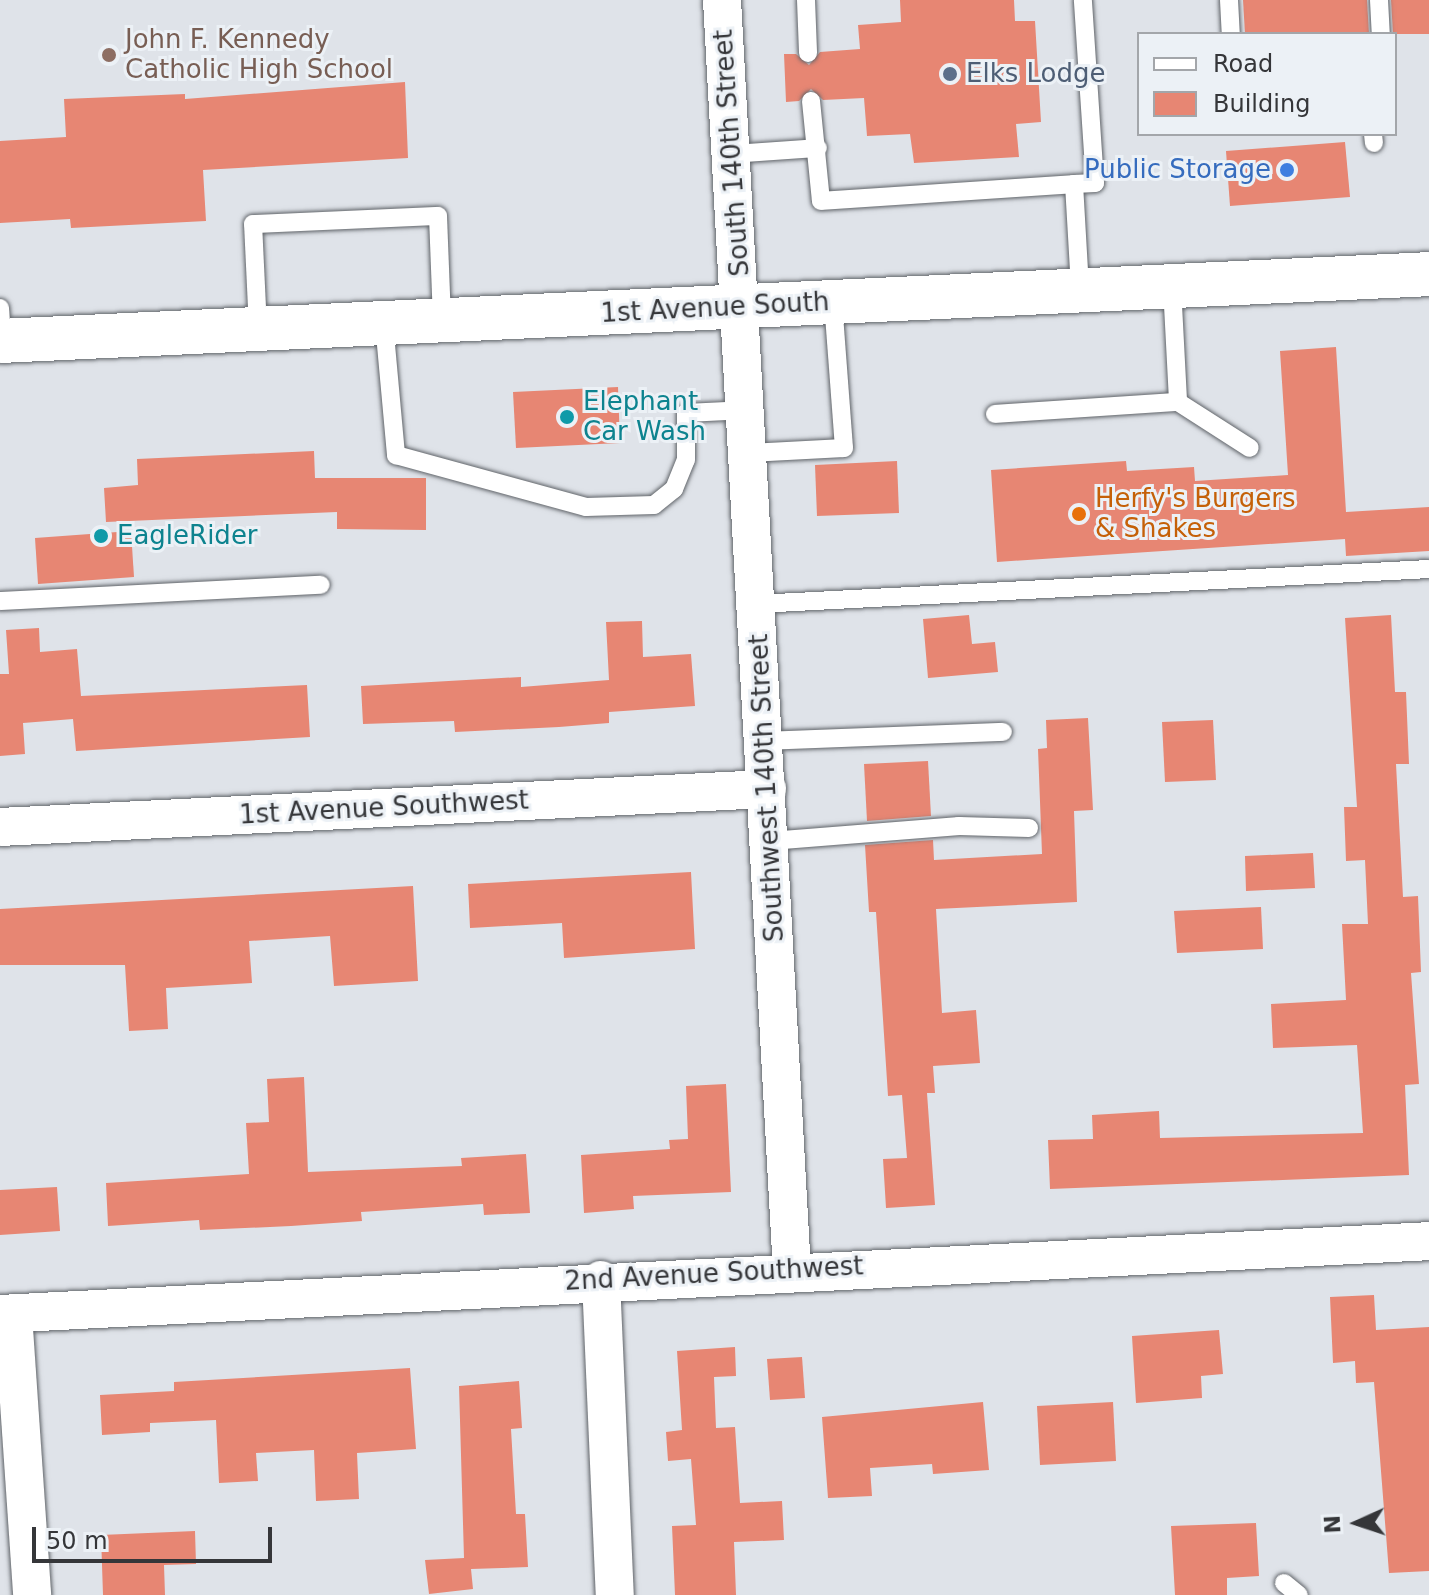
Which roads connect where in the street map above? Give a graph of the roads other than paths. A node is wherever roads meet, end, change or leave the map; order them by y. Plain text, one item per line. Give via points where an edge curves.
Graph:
1 (722, 0) edge
2 (806, 0) edge
3 (1083, 0) edge
4 (1229, 0) edge
5 (1379, 0) edge
6 (1231, 32) edge
7 (1381, 32) edge
8 (808, 53) dead end
9 (811, 101) dead end
10 (818, 148) junction
11 (732, 154) junction
12 (1074, 184) junction
13 (1429, 274) edge
14 (1172, 284) junction
15 (1080, 289) junction
16 (833, 303) junction
17 (742, 307) junction
18 (442, 321) junction
19 (384, 323) junction
20 (258, 329) junction
21 (1, 330) edge
22 (1178, 402) junction
23 (747, 410) junction
24 (995, 414) dead end
25 (1250, 448) dead end
26 (749, 453) junction
27 (1429, 569) edge
28 (321, 585) dead end
29 (0, 601) edge
30 (757, 604) junction
31 (1003, 732) dead end
32 (765, 741) junction
33 (767, 789) junction
34 (0, 827) edge
35 (1029, 828) dead end
36 (770, 841) junction
37 (1429, 1241) edge
38 (792, 1270) junction
39 (601, 1280) junction
40 (6, 1314) edge
41 (1284, 1583) dead end
42 (32, 1595) edge
43 (615, 1595) edge
44 (1299, 1595) edge

1 - 11 street, South 140th Street
2 - 8 lane
3 - 12 lane via 1095,183
4 - 6 lane
5 - 7 lane
9 - 10 lane
10 - 11 lane
10 - 12 lane via 821,201
11 - 17 street, South 140th Street
12 - 15 lane
13 - 14 main road, 1st Avenue South
14 - 15 main road, 1st Avenue South
14 - 22 lane
15 - 16 main road, 1st Avenue South
16 - 17 main road, 1st Avenue South
16 - 26 lane via 844,448
17 - 18 main road, 1st Avenue South
17 - 23 street, Southwest 140th Street
18 - 19 main road, 1st Avenue South
18 - 20 lane via 438,216 253,224
19 - 20 main road, 1st Avenue South
19 - 23 lane via 396,455 586,507 654,505 674,489 686,460 686,413
20 - 21 main road, 1st Avenue South
22 - 24 lane
22 - 25 lane
23 - 26 street, Southwest 140th Street
26 - 30 street, Southwest 140th Street
27 - 30 lane
28 - 29 lane
30 - 32 street, Southwest 140th Street
31 - 32 lane
32 - 33 street, Southwest 140th Street
33 - 34 street, 1st Avenue Southwest
33 - 36 street, Southwest 140th Street
35 - 36 lane via 943,827
36 - 38 street, Southwest 140th Street
37 - 38 street, 2nd Avenue Southwest
38 - 39 street, 2nd Avenue Southwest
39 - 40 street, 2nd Avenue Southwest
39 - 43 street
40 - 42 street
41 - 44 lane

